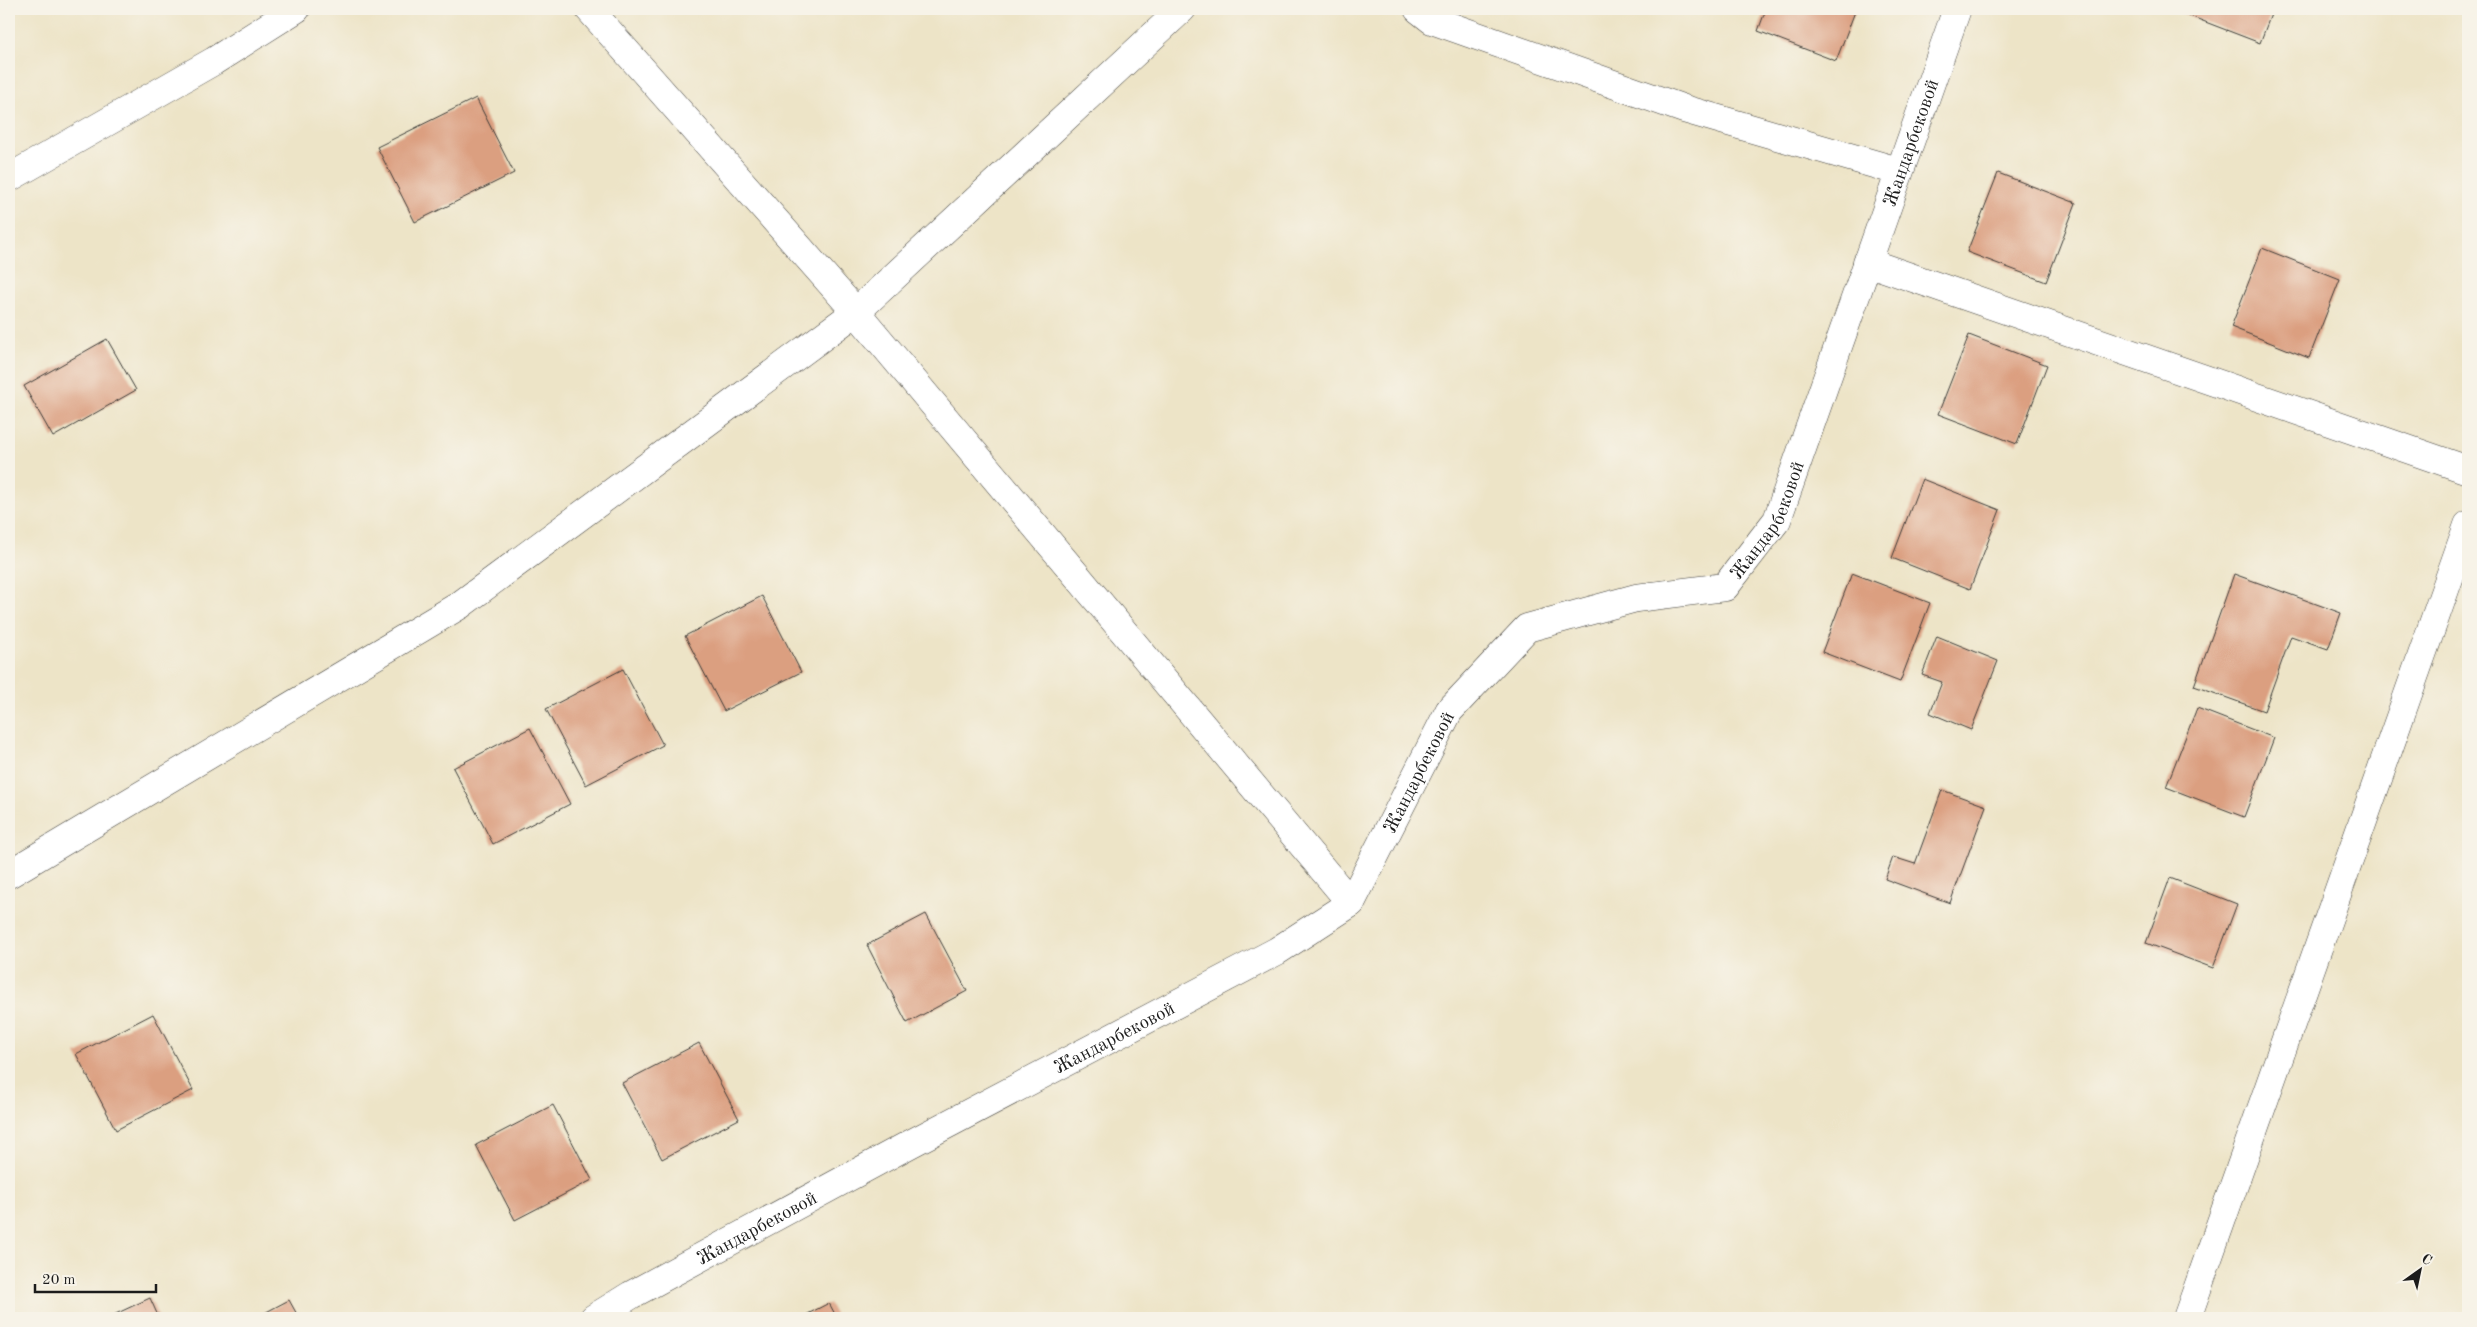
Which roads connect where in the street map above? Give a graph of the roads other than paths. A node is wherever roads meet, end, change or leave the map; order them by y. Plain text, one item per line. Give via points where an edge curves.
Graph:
1 (296, 9) edge
2 (589, 9) edge
3 (1182, 9) edge
4 (1418, 9) edge
5 (1957, 9) edge
6 (1898, 170) junction
7 (9, 178) edge
8 (1867, 262) junction
9 (856, 312) junction
10 (2468, 470) edge
11 (2468, 526) edge
12 (9, 874) edge
13 (1351, 903) junction
14 (594, 1318) edge
15 (2188, 1318) edge

1 - 7 street via 214,61
2 - 9 street
3 - 9 street
4 - 6 street via 1432,20 1684,109
5 - 6 street, Жандарбековой
6 - 8 street, Жандарбековой
8 - 10 street
8 - 13 street, Жандарбековой via 1777,520 1725,587 1636,598 1527,628 1449,711
9 - 12 street via 460,605
9 - 13 street
11 - 15 street
13 - 14 street, Жандарбековой via 1277,951 910,1144

